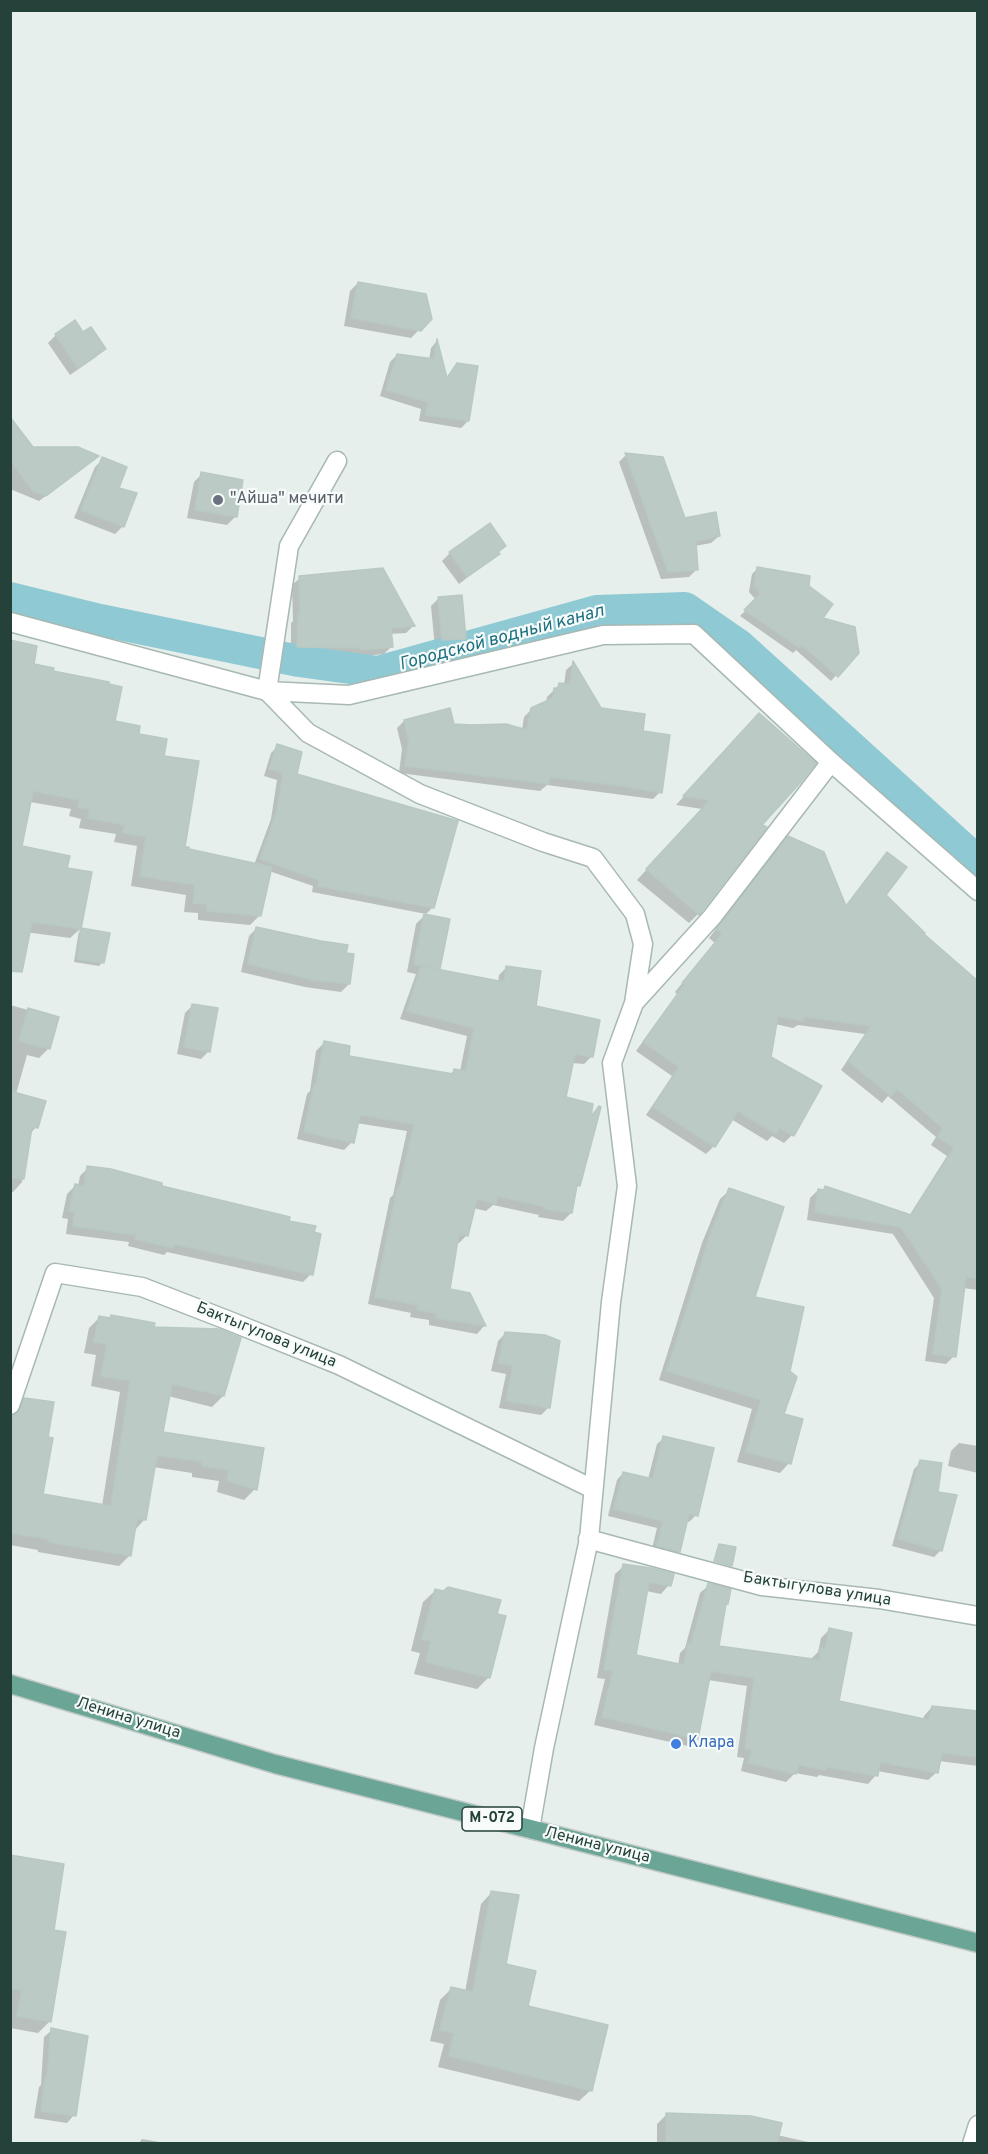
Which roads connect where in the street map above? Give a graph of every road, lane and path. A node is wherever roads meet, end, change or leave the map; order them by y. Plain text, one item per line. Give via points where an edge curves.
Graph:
1 (337, 461) dead end
2 (10, 622) edge
3 (267, 691) junction
4 (831, 762) junction
5 (978, 891) edge
6 (634, 1004) junction
7 (10, 1405) edge
8 (593, 1489) junction
9 (588, 1539) junction
10 (978, 1616) edge
11 (10, 1684) edge
12 (530, 1829) junction
13 (978, 1943) edge
14 (978, 2125) edge
15 (972, 2144) edge

1 - 3 street via 289,546
2 - 3 street
3 - 4 street via 349,695 603,635 694,634
3 - 6 street via 308,733 420,794 593,858 635,914 643,944
4 - 5 street
4 - 6 street via 712,917
6 - 8 street via 612,1063 627,1186
7 - 8 street, Бактыгулова улица via 55,1273 142,1287 227,1320 339,1365
8 - 9 street
9 - 10 street, Бактыгулова улица via 762,1586 879,1599
9 - 12 street
11 - 12 main road, Ленина улица / М-072 via 275,1764
12 - 13 main road, Ленина улица / М-072
14 - 15 street

